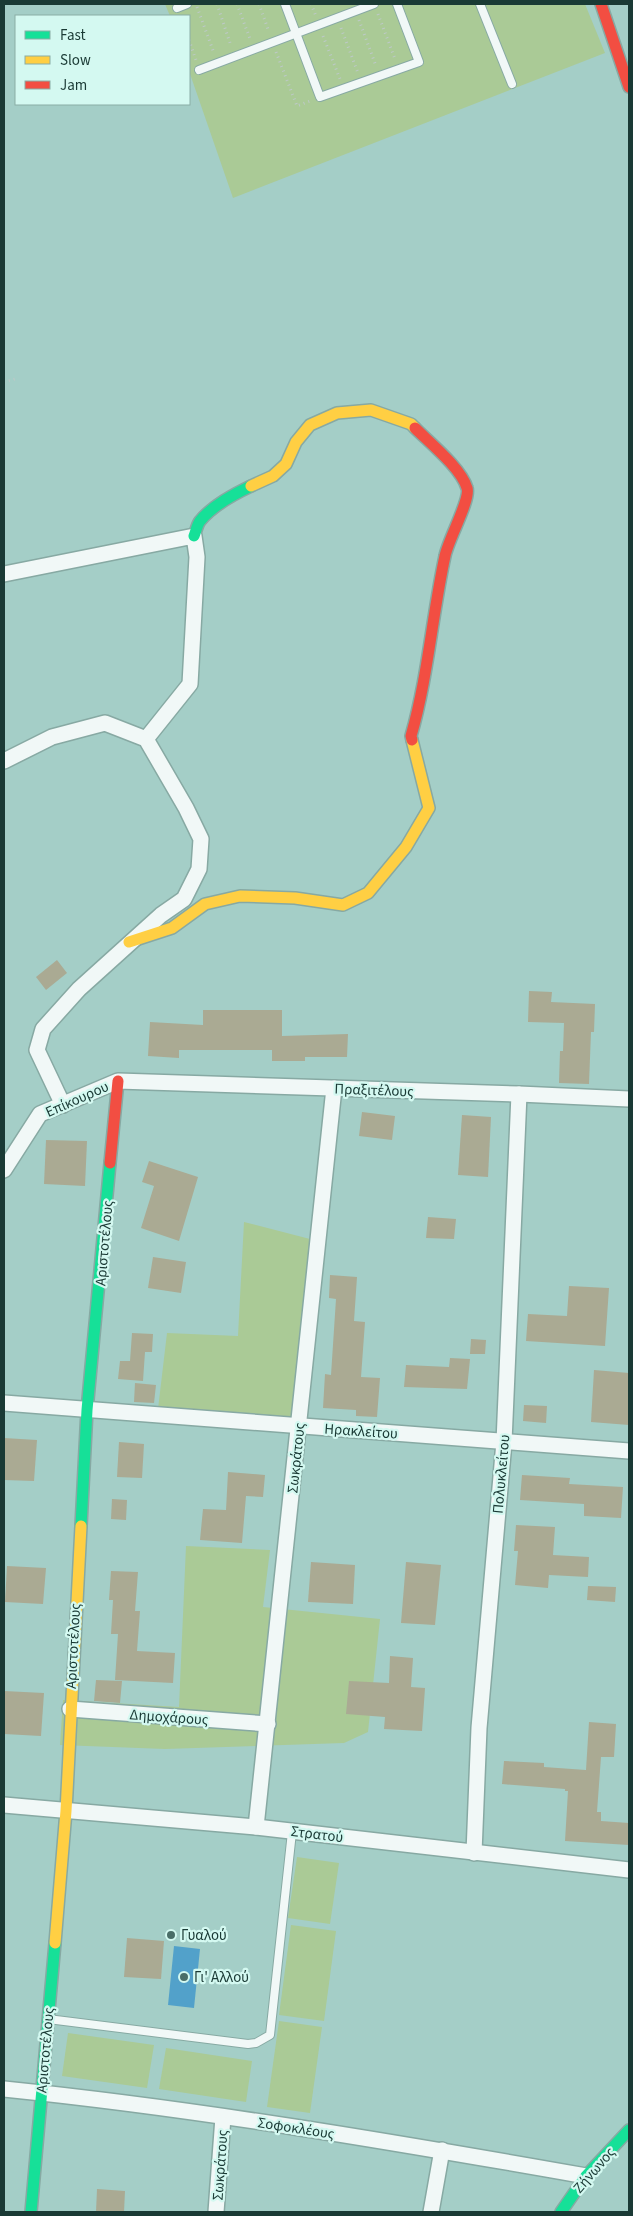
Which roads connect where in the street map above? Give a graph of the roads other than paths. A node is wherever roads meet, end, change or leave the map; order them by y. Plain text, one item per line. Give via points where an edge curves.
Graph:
1 (187, 4) edge
2 (284, 4) edge
3 (374, 4) edge
4 (397, 4) edge
5 (480, 4) edge
6 (602, 4) edge
7 (177, 8) dead end
8 (296, 34) junction
9 (199, 70) road end
10 (512, 84) dead end
11 (629, 87) edge
12 (194, 536) junction
13 (4, 574) edge
14 (146, 739) junction
15 (4, 761) edge
16 (129, 942) junction
17 (118, 1081) junction
18 (334, 1088) junction
19 (519, 1094) junction
20 (629, 1099) edge
21 (63, 1105) junction
22 (4, 1170) edge
23 (4, 1403) edge
24 (87, 1410) junction
25 (299, 1426) junction
26 (504, 1442) junction
27 (629, 1450) edge
28 (70, 1709) junction
29 (268, 1724) junction
30 (4, 1805) edge
31 (66, 1811) junction
32 (256, 1827) junction
33 (292, 1832) junction
34 (474, 1853) junction
35 (629, 1870) edge
36 (48, 2019) junction
37 (4, 2089) edge
38 (42, 2093) junction
39 (223, 2117) junction
40 (629, 2130) edge
41 (442, 2150) junction
42 (586, 2176) junction
43 (31, 2212) edge
44 (216, 2212) edge
45 (431, 2212) edge
46 (561, 2212) edge

1 - 7 lane
2 - 8 lane
3 - 8 lane
4 - 8 lane via 419,62 320,97
5 - 10 lane
6 - 11 street
8 - 9 lane
12 - 13 street
12 - 14 street via 197,557 190,684
12 - 16 street via 199,522 210,512 236,493 273,476 286,464 296,442 310,425 337,413 371,410 411,424 461,475 468,489 467,500 445,554 412,736 429,808 406,847 368,893 343,905 296,898 240,896 205,904 172,928
14 - 15 street via 105,724 52,738
14 - 16 street via 201,839 199,869 184,899
16 - 21 street via 79,989 43,1029 37,1050
17 - 18 street, Πραξιτέλους
17 - 21 street, Επίκουρου
17 - 24 street, Αριστοτέλους
18 - 19 street, Πραξιτέλους
18 - 25 street, Σωκράτους
19 - 20 street, Πραξιτέλους
19 - 26 street, Πολυκλείτου
21 - 22 street, Επίκουρου via 40,1114
23 - 24 street, Ηρακλείτου
24 - 25 street, Ηρακλείτου
24 - 28 street, Αριστοτέλους
25 - 26 street, Ηρακλείτου
25 - 29 street, Σωκράτους
26 - 27 street, Ηρακλείτου
26 - 34 street, Πολυκλείτου via 479,1728
28 - 29 street, Δημοχάρους
28 - 31 street, Αριστοτέλους
29 - 32 street, Σωκράτους
30 - 31 street, Στρατού
31 - 32 street, Στρατού
31 - 36 street, Αριστοτέλους
32 - 33 street, Στρατού
33 - 34 street, Στρατού
33 - 36 lane via 270,2035 248,2044
34 - 35 street, Στρατού
36 - 38 street, Αριστοτέλους
37 - 38 street, Σοφοκλέους
38 - 39 street, Σοφοκλέους
38 - 43 street, Αριστοτέλους
39 - 41 street, Σοφοκλέους
39 - 44 street, Σωκράτους
40 - 42 street, Ζήνωνος
41 - 42 street, Σοφοκλέους
41 - 45 street
42 - 46 street, Ζήνωνος

